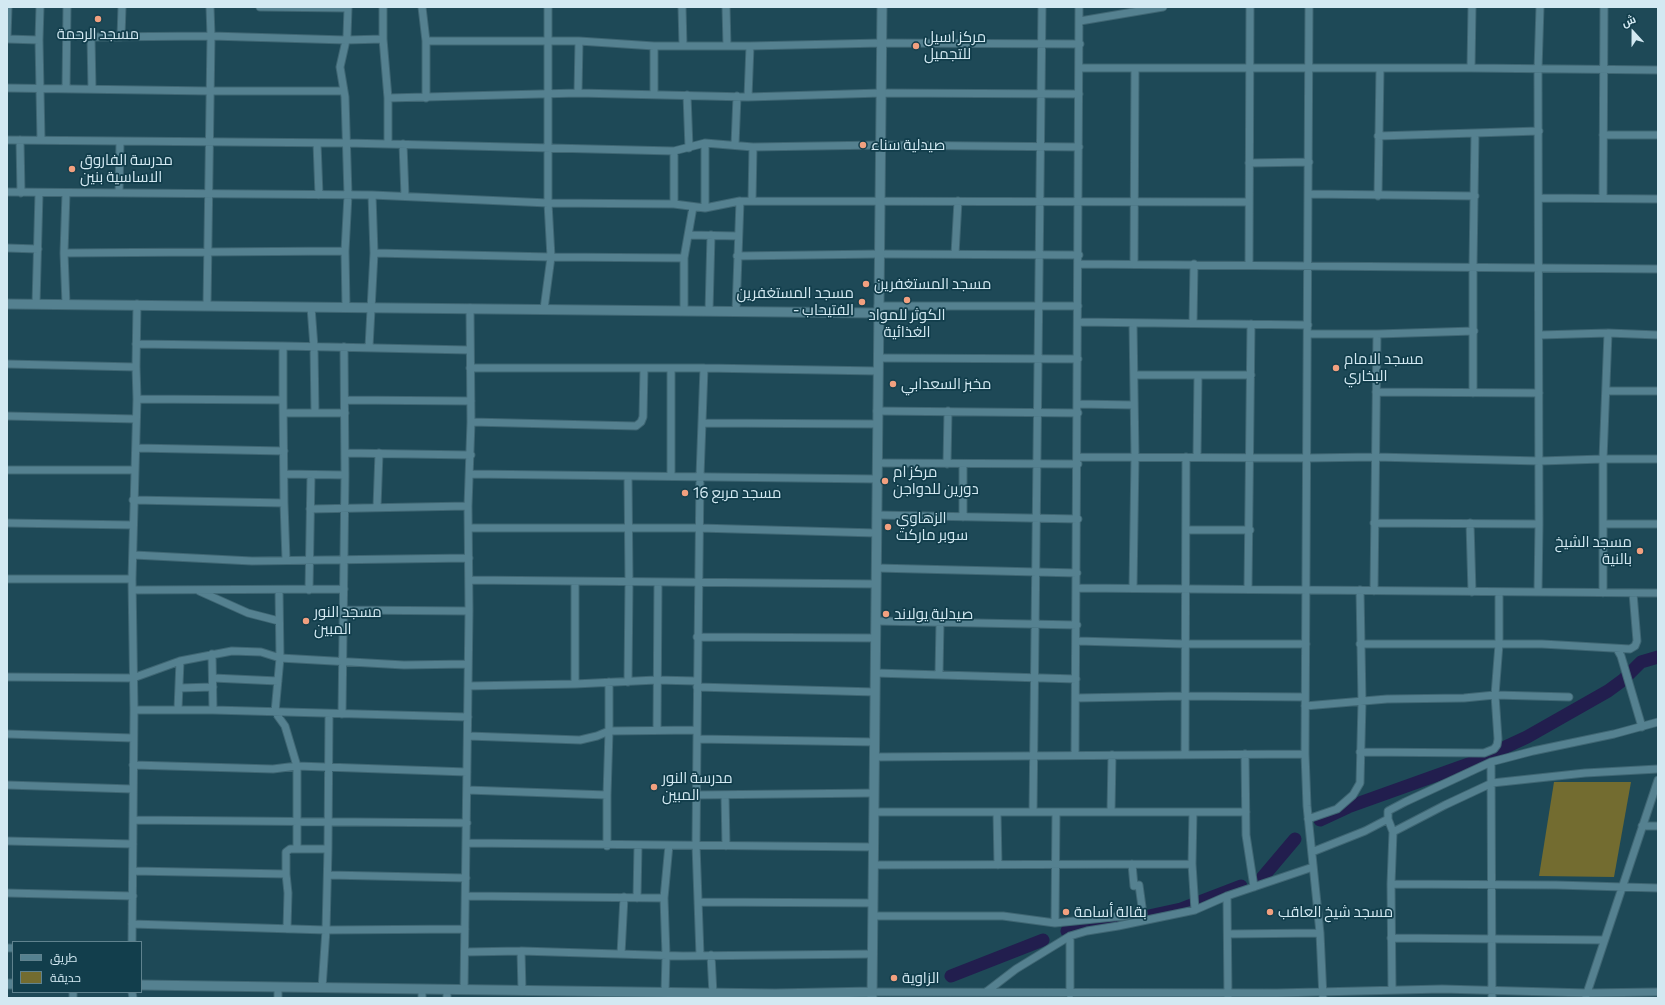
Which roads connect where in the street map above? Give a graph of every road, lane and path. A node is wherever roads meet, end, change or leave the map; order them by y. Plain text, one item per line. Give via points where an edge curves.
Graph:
1 (8, 7) edge
2 (40, 7) edge
3 (67, 7) edge
4 (122, 7) edge
5 (210, 7) edge
6 (260, 7) edge
7 (349, 7) edge
8 (383, 7) edge
9 (422, 7) edge
10 (548, 7) edge
11 (682, 7) edge
12 (726, 7) edge
13 (882, 7) edge
14 (1042, 7) edge
15 (1079, 7) edge
16 (1163, 7) edge
17 (1250, 7) edge
18 (1310, 7) edge
19 (1472, 7) edge
20 (1540, 7) edge
21 (1604, 7) edge
22 (1080, 21) junction
23 (66, 36) junction
24 (211, 36) junction
25 (122, 37) junction
26 (91, 38) junction
27 (7, 39) edge
28 (383, 39) junction
29 (39, 40) junction
30 (346, 40) junction
31 (548, 40) junction
32 (426, 41) junction
33 (579, 41) junction
34 (882, 43) junction
35 (1042, 44) junction
36 (1080, 44) junction
37 (654, 46) junction
38 (683, 46) junction
39 (727, 46) junction
40 (750, 46) junction
41 (1079, 68) junction
42 (1135, 68) junction
43 (1250, 68) junction
44 (1309, 68) junction
45 (1471, 68) junction
46 (1380, 69) junction
47 (1538, 70) junction
48 (1603, 70) junction
49 (1658, 70) edge
50 (7, 88) edge
51 (40, 88) junction
52 (66, 89) junction
53 (92, 89) junction
54 (210, 91) junction
55 (344, 91) junction
56 (548, 93) junction
57 (578, 93) junction
58 (881, 93) junction
59 (654, 94) junction
60 (1041, 94) junction
61 (1079, 94) junction
62 (687, 95) junction
63 (737, 96) junction
64 (748, 97) junction
65 (388, 98) junction
66 (426, 98) junction
67 (1539, 132) junction
68 (1475, 133) junction
69 (1603, 135) junction
70 (1658, 135) edge
71 (1378, 136) junction
72 (7, 140) edge
73 (20, 140) junction
74 (41, 140) junction
75 (120, 142) junction
76 (208, 142) junction
77 (317, 143) junction
78 (346, 143) junction
79 (705, 143) junction
80 (388, 144) junction
81 (403, 144) junction
82 (735, 145) junction
83 (880, 145) junction
84 (753, 147) junction
85 (1041, 147) junction
86 (1079, 147) junction
87 (549, 148) junction
88 (689, 148) junction
89 (674, 151) junction
90 (1309, 162) junction
91 (1249, 163) junction
92 (7, 192) edge
93 (21, 192) junction
94 (39, 193) junction
95 (66, 193) junction
96 (119, 194) junction
97 (208, 194) junction
98 (1309, 194) junction
99 (319, 195) junction
100 (348, 195) junction
101 (372, 195) junction
102 (405, 196) junction
103 (1378, 196) junction
104 (1475, 196) junction
105 (1603, 197) junction
106 (1539, 198) junction
107 (1658, 199) edge
108 (740, 201) junction
109 (752, 201) junction
110 (880, 201) junction
111 (958, 201) junction
112 (1040, 201) junction
113 (1079, 202) junction
114 (1135, 202) junction
115 (1248, 202) junction
116 (548, 203) junction
117 (674, 204) junction
118 (693, 207) junction
119 (705, 208) junction
120 (689, 235) junction
121 (711, 235) junction
122 (738, 236) junction
123 (7, 248) edge
124 (38, 249) junction
125 (208, 251) junction
126 (346, 251) junction
127 (64, 253) junction
128 (374, 253) junction
129 (879, 254) junction
130 (954, 254) junction
131 (1040, 255) junction
132 (1079, 255) junction
133 (737, 256) junction
134 (551, 257) junction
135 (684, 258) junction
136 (1079, 264) junction
137 (1134, 264) junction
138 (1194, 264) junction
139 (1248, 265) junction
140 (1309, 265) junction
141 (1473, 266) junction
142 (1539, 267) junction
143 (1658, 269) edge
144 (7, 304) edge
145 (36, 304) junction
146 (66, 304) junction
147 (137, 304) junction
148 (207, 306) junction
149 (1078, 306) junction
150 (311, 307) junction
151 (346, 307) junction
152 (371, 307) junction
153 (1040, 307) junction
154 (470, 308) junction
155 (544, 309) junction
156 (878, 309) junction
157 (684, 311) junction
158 (709, 311) junction
159 (736, 311) junction
160 (1078, 322) junction
161 (1133, 323) junction
162 (1193, 324) junction
163 (1251, 324) junction
164 (1308, 325) junction
165 (1474, 331) junction
166 (1608, 333) junction
167 (1308, 334) junction
168 (1377, 334) junction
169 (1540, 335) junction
170 (1658, 335) edge
171 (136, 344) junction
172 (283, 346) junction
173 (314, 346) junction
174 (344, 347) junction
175 (369, 347) junction
176 (469, 350) junction
177 (878, 358) junction
178 (1039, 359) junction
179 (1078, 359) junction
180 (7, 364) edge
181 (136, 367) junction
182 (470, 368) junction
183 (644, 368) junction
184 (671, 368) junction
185 (704, 368) junction
186 (878, 371) junction
187 (1134, 375) junction
188 (1198, 375) junction
189 (1251, 375) junction
190 (1606, 391) junction
191 (1658, 391) edge
192 (1376, 392) junction
193 (1473, 393) junction
194 (1539, 393) junction
195 (137, 399) junction
196 (283, 400) junction
197 (345, 400) junction
198 (471, 402) junction
199 (1078, 404) junction
200 (1134, 405) junction
201 (878, 411) junction
202 (948, 411) junction
203 (1038, 412) junction
204 (284, 413) junction
205 (315, 413) junction
206 (345, 413) junction
207 (1078, 413) junction
208 (7, 416) edge
209 (136, 419) junction
210 (471, 422) junction
211 (702, 423) junction
212 (877, 424) junction
213 (136, 448) junction
214 (284, 451) junction
215 (345, 453) junction
216 (379, 453) junction
217 (470, 455) junction
218 (1135, 456) junction
219 (1186, 457) junction
220 (1197, 457) junction
221 (1250, 457) junction
222 (1375, 457) junction
223 (1307, 458) junction
224 (1603, 459) junction
225 (1658, 459) edge
226 (1078, 460) junction
227 (1540, 461) junction
228 (877, 464) junction
229 (947, 464) junction
230 (963, 464) junction
231 (1038, 464) junction
232 (7, 470) edge
233 (134, 470) junction
234 (284, 474) junction
235 (470, 474) junction
236 (311, 475) junction
237 (346, 475) junction
238 (628, 476) junction
239 (671, 476) junction
240 (700, 476) junction
241 (877, 479) junction
242 (134, 500) junction
243 (284, 503) junction
244 (468, 506) junction
245 (377, 507) junction
246 (345, 508) junction
247 (310, 509) junction
248 (877, 515) junction
249 (964, 517) junction
250 (1037, 519) junction
251 (1078, 520) junction
252 (7, 523) edge
253 (1374, 523) junction
254 (1470, 523) junction
255 (1539, 524) junction
256 (1603, 524) junction
257 (1658, 524) edge
258 (133, 525) junction
259 (469, 528) junction
260 (629, 528) junction
261 (699, 528) junction
262 (1186, 530) junction
263 (1250, 530) junction
264 (876, 533) junction
265 (134, 555) junction
266 (469, 558) junction
267 (286, 560) junction
268 (309, 560) junction
269 (344, 560) junction
270 (876, 568) junction
271 (1036, 572) junction
272 (1077, 572) junction
273 (7, 579) edge
274 (132, 579) junction
275 (469, 580) junction
276 (574, 582) junction
277 (629, 582) junction
278 (658, 582) junction
279 (698, 582) junction
280 (876, 584) junction
281 (1077, 588) junction
282 (1133, 588) junction
283 (344, 589) junction
284 (1185, 589) junction
285 (1248, 589) junction
286 (133, 590) junction
287 (196, 590) junction
288 (278, 590) junction
289 (309, 590) junction
290 (1306, 590) junction
291 (1360, 590) junction
292 (1374, 591) junction
293 (1472, 592) junction
294 (1499, 592) junction
295 (1538, 592) junction
296 (1603, 593) junction
297 (1633, 593) junction
298 (1658, 594) edge
299 (344, 610) junction
300 (469, 611) junction
301 (279, 621) junction
302 (876, 621) junction
303 (940, 622) junction
304 (1036, 624) junction
305 (1077, 625) junction
306 (697, 637) junction
307 (876, 638) junction
308 (1077, 641) junction
309 (1185, 644) junction
310 (1306, 644) junction
311 (1360, 644) junction
312 (1499, 644) junction
313 (1617, 649) junction
314 (212, 654) junction
315 (280, 658) junction
316 (343, 660) junction
317 (180, 661) junction
318 (468, 664) junction
319 (875, 672) junction
320 (939, 674) junction
321 (7, 677) edge
322 (133, 678) junction
323 (213, 678) junction
324 (1035, 678) junction
325 (1076, 679) junction
326 (656, 680) junction
327 (278, 681) junction
328 (610, 682) junction
329 (628, 682) junction
330 (576, 684) junction
331 (697, 684) junction
332 (468, 686) junction
333 (213, 687) junction
334 (179, 688) junction
335 (875, 692) junction
336 (1185, 696) junction
337 (1495, 696) junction
338 (1305, 697) junction
339 (1569, 697) dead end
340 (1076, 698) junction
341 (1362, 702) junction
342 (1305, 706) junction
343 (134, 710) junction
344 (178, 710) junction
345 (213, 710) junction
346 (275, 712) junction
347 (329, 714) junction
348 (342, 714) junction
349 (468, 717) junction
350 (1658, 722) edge
351 (1642, 727) junction
352 (657, 730) junction
353 (697, 730) junction
354 (609, 731) junction
355 (7, 734) edge
356 (468, 736) junction
357 (133, 738) junction
358 (696, 739) junction
359 (875, 742) junction
360 (1360, 752) junction
361 (1185, 754) junction
362 (1245, 754) junction
363 (1304, 754) junction
364 (1034, 755) junction
365 (1075, 755) junction
366 (1112, 755) junction
367 (874, 757) junction
368 (1491, 762) junction
369 (133, 765) junction
370 (297, 766) junction
371 (329, 767) junction
372 (1658, 769) edge
373 (467, 772) junction
374 (1658, 780) edge
375 (1492, 783) junction
376 (7, 785) edge
377 (132, 789) junction
378 (467, 790) junction
379 (874, 793) junction
380 (696, 795) junction
381 (725, 795) junction
382 (607, 796) junction
383 (874, 812) junction
384 (997, 812) junction
385 (1033, 812) junction
386 (1056, 812) junction
387 (1111, 812) junction
388 (1193, 812) junction
389 (1246, 812) junction
390 (133, 820) junction
391 (1308, 820) junction
392 (1388, 820) junction
393 (296, 822) junction
394 (328, 822) junction
395 (467, 823) junction
396 (1642, 826) junction
397 (1658, 826) edge
398 (1394, 832) junction
399 (7, 841) edge
400 (466, 843) junction
401 (133, 844) junction
402 (669, 845) junction
403 (696, 845) junction
404 (607, 846) junction
405 (638, 846) junction
406 (726, 846) junction
407 (874, 847) junction
408 (297, 849) junction
409 (328, 849) junction
410 (1312, 852) junction
411 (998, 864) junction
412 (1056, 864) junction
413 (1132, 864) junction
414 (1192, 864) junction
415 (874, 865) junction
416 (1313, 867) junction
417 (133, 872) junction
418 (286, 874) junction
419 (328, 875) junction
420 (466, 878) junction
421 (1391, 884) junction
422 (1492, 885) junction
423 (1622, 886) junction
424 (1254, 887) junction
425 (1658, 888) edge
426 (7, 893) edge
427 (132, 896) junction
428 (466, 896) junction
429 (1227, 896) junction
430 (624, 897) junction
431 (637, 898) junction
432 (664, 898) junction
433 (699, 902) junction
434 (873, 903) junction
435 (1195, 910) junction
436 (873, 916) junction
437 (1055, 923) junction
438 (132, 924) junction
439 (288, 929) junction
440 (465, 929) junction
441 (326, 930) junction
442 (1320, 932) junction
443 (1228, 934) junction
444 (1070, 936) junction
445 (1391, 938) junction
446 (1491, 939) junction
447 (1604, 940) junction
448 (132, 941) edge
449 (521, 951) junction
450 (465, 952) junction
451 (621, 954) junction
452 (873, 954) junction
453 (666, 955) junction
454 (700, 955) junction
455 (711, 955) junction
456 (142, 985) edge
457 (278, 987) junction
458 (322, 988) junction
459 (464, 990) junction
460 (1392, 990) junction
461 (522, 991) junction
462 (986, 992) junction
463 (1658, 992) edge
464 (665, 993) junction
465 (422, 994) edge
466 (447, 994) edge
467 (495, 994) edge
468 (713, 994) junction
469 (1492, 994) edge
470 (605, 995) edge
471 (872, 995) edge
472 (940, 995) edge
473 (1075, 995) edge
474 (1322, 995) edge
475 (742, 996) edge
476 (775, 996) edge
477 (1130, 996) edge
478 (1228, 996) edge
479 (1586, 996) edge
480 (278, 998) edge

1 - 27 street
2 - 29 street
3 - 23 street
4 - 25 street
5 - 24 street
6 - 7 street
7 - 30 street
8 - 28 street
9 - 32 street
10 - 31 street
11 - 38 street
12 - 39 street
13 - 34 street
14 - 35 street
15 - 22 street
16 - 22 street
17 - 43 street
18 - 44 street
19 - 45 street
20 - 47 street
21 - 48 street
22 - 36 street
23 - 26 street
23 - 52 street
24 - 25 street
24 - 30 street
24 - 54 street
25 - 26 street
26 - 53 street
27 - 29 street
28 - 30 street
28 - 65 street
29 - 51 street
30 - 55 street via 340,67
31 - 32 street
31 - 33 street
31 - 56 street
32 - 66 street
33 - 37 street
33 - 57 street
34 - 35 street
34 - 40 street
34 - 58 street
35 - 36 street
35 - 60 street
36 - 41 street
37 - 38 street
37 - 59 street
38 - 39 street
39 - 40 street
40 - 64 street
41 - 42 street
41 - 61 street
42 - 43 street
42 - 114 street
43 - 44 street
43 - 91 street
44 - 46 street
44 - 90 street
45 - 46 street
45 - 47 street
46 - 71 street
47 - 48 street
47 - 67 street
48 - 49 street
48 - 69 street
50 - 51 street
51 - 52 street
51 - 74 street
52 - 53 street
53 - 54 street
54 - 55 street
54 - 76 street
55 - 78 street
56 - 57 street
56 - 66 street
56 - 87 street
57 - 59 street
58 - 60 street
58 - 64 street
58 - 83 street
59 - 62 street
60 - 61 street
60 - 85 street
61 - 86 street
62 - 63 street
62 - 88 street
63 - 64 street
63 - 82 street
65 - 66 street
65 - 80 street
67 - 68 street
67 - 106 street
68 - 71 street
68 - 104 street
69 - 70 street
69 - 105 street
71 - 103 street
72 - 73 street
73 - 74 street
73 - 93 street
74 - 75 street
75 - 76 street
75 - 96 street
76 - 77 street
76 - 97 street
77 - 78 street
77 - 99 street
78 - 80 street
78 - 100 street
79 - 82 street
79 - 88 street
79 - 119 street
80 - 81 street
81 - 87 street
81 - 102 street
82 - 84 street
83 - 84 street
83 - 85 street
83 - 110 street
84 - 109 street
85 - 86 street
85 - 112 street
86 - 113 street
87 - 89 street
87 - 116 street
88 - 89 street
89 - 117 street
90 - 91 street
90 - 98 street
91 - 115 street
92 - 93 street
93 - 94 street
94 - 95 street
94 - 124 street
95 - 96 street
95 - 127 street
96 - 97 street
97 - 99 street
97 - 125 street
98 - 103 street
98 - 140 street
99 - 100 street
100 - 101 street
100 - 126 street
101 - 102 street
101 - 128 street
102 - 116 street
103 - 104 street
104 - 141 street
105 - 106 street
105 - 107 street
106 - 142 street
108 - 109 street
108 - 119 street
108 - 122 street
109 - 110 street
110 - 111 street
110 - 129 street
111 - 112 street
111 - 130 street
112 - 113 street
112 - 131 street
113 - 114 street
113 - 132 street
114 - 115 street
114 - 137 street
115 - 139 street
116 - 117 street
116 - 134 street
117 - 118 street
118 - 119 street
118 - 120 street
120 - 121 street
120 - 135 street
121 - 122 street
121 - 158 street
122 - 133 street
123 - 124 street
124 - 145 street
125 - 126 street
125 - 127 street
125 - 148 street
126 - 151 street
127 - 146 street
128 - 134 street
128 - 152 street
129 - 130 street
129 - 133 street
129 - 156 street
130 - 131 street
131 - 132 street
131 - 153 street
132 - 136 street
133 - 159 street
134 - 135 street
134 - 155 street
135 - 157 street
136 - 137 street
136 - 149 street
137 - 138 street
138 - 139 street
138 - 162 street
139 - 140 street
140 - 141 street
140 - 164 street
141 - 142 street
141 - 165 street
142 - 143 street
142 - 169 street
144 - 145 street
145 - 146 street
146 - 147 street
147 - 148 street
147 - 171 street
148 - 150 street
149 - 153 street
149 - 160 street
150 - 151 street
150 - 173 street
151 - 152 street
152 - 154 street
152 - 175 street
153 - 156 street
153 - 178 street
154 - 155 street
154 - 176 street
155 - 157 street
156 - 159 street
156 - 177 street
157 - 158 street
158 - 159 street
160 - 161 street
160 - 179 street
161 - 162 street
161 - 187 street
162 - 163 street
163 - 164 street
163 - 189 street
164 - 167 street
165 - 168 street
165 - 193 street
166 - 169 street
166 - 170 street
166 - 190 street
167 - 168 street
167 - 223 street
168 - 192 street
169 - 194 street
171 - 172 street
171 - 181 street
172 - 173 street
172 - 196 street
173 - 174 street
173 - 205 street
174 - 175 street
174 - 197 street
175 - 176 street
176 - 182 street
177 - 178 street
177 - 186 street
178 - 179 street
178 - 203 street
179 - 199 street
180 - 181 street
181 - 195 street
182 - 183 street
182 - 198 street
183 - 184 street
183 - 210 street via 643,417 636,426
184 - 185 street
184 - 239 street
185 - 186 street
185 - 211 street
186 - 201 street
187 - 188 street
187 - 200 street
188 - 189 street
188 - 220 street
189 - 221 street
190 - 191 street
190 - 224 street
192 - 193 street
192 - 222 street
193 - 194 street
194 - 227 street
195 - 196 street
195 - 209 street
196 - 204 street
197 - 198 street
197 - 206 street
198 - 210 street
199 - 200 street
199 - 207 street
200 - 218 street
201 - 202 street
201 - 212 street
202 - 203 street
202 - 229 street
203 - 207 street
203 - 231 street
204 - 205 street
204 - 214 street
205 - 206 street
206 - 215 street
207 - 226 street
208 - 209 street
209 - 213 street
210 - 217 street
211 - 212 street
211 - 240 street
212 - 228 street
213 - 214 street
213 - 233 street
214 - 234 street
215 - 216 street
215 - 237 street
216 - 217 street
216 - 245 street
217 - 235 street
218 - 219 street
218 - 226 street
218 - 282 street
219 - 220 street
219 - 262 street
220 - 221 street
221 - 223 street
221 - 263 street
222 - 223 street
222 - 227 street
222 - 253 street
223 - 290 street
224 - 225 street
224 - 227 street
224 - 256 street
226 - 231 street
226 - 251 street
227 - 255 street
228 - 229 street
228 - 241 street
229 - 230 street
230 - 231 street
230 - 249 street
231 - 250 street
232 - 233 street
233 - 242 street
234 - 236 street
234 - 243 street
235 - 238 street
235 - 244 street
236 - 237 street
236 - 247 street
237 - 246 street
238 - 239 street
238 - 260 street
239 - 240 street
240 - 241 street
240 - 261 street
241 - 248 street
242 - 243 street
242 - 258 street
243 - 267 street
244 - 245 street
244 - 259 street
245 - 246 street
246 - 247 street
246 - 269 street
247 - 268 street
248 - 249 street
248 - 264 street
249 - 250 street
250 - 251 street
250 - 271 street
251 - 272 street
252 - 258 street
253 - 254 street
253 - 292 street
254 - 255 street
254 - 293 street
255 - 295 street
256 - 257 street
256 - 296 street
258 - 265 street
259 - 260 street
259 - 266 street
260 - 261 street
260 - 277 street
261 - 264 street
261 - 279 street
262 - 263 street
262 - 284 street
263 - 285 street
264 - 270 street
265 - 267 street via 252,561
265 - 274 street
266 - 269 street
266 - 275 street
267 - 268 street
268 - 269 street
268 - 289 street
269 - 283 street
270 - 271 street
270 - 280 street
271 - 272 street
271 - 304 street
272 - 281 street
273 - 274 street
274 - 286 street
275 - 276 street
275 - 300 street
276 - 277 street
276 - 330 street
277 - 278 street
277 - 329 street
278 - 279 street
278 - 326 street
279 - 280 street
279 - 306 street
280 - 302 street
281 - 282 street
281 - 305 street
282 - 284 street
283 - 289 street
283 - 299 street
284 - 285 street
284 - 309 street
285 - 290 street
286 - 287 street
286 - 322 street
287 - 288 street
287 - 301 street via 244,612
288 - 289 street
288 - 301 street
290 - 291 street
290 - 310 street
291 - 292 street
291 - 311 street
292 - 293 street
293 - 294 street
294 - 295 street
294 - 312 street
295 - 296 street
296 - 297 street
297 - 298 street
297 - 313 street via 1637,641 1630,649
299 - 300 street
299 - 316 street
300 - 318 street
301 - 315 street
302 - 303 street
302 - 307 street
303 - 304 street
303 - 320 street
304 - 305 street
304 - 324 street
305 - 308 street
306 - 307 street
306 - 331 street
307 - 319 street
308 - 309 street
308 - 325 street
309 - 310 street
309 - 336 street
310 - 338 street
311 - 312 street
311 - 341 street
312 - 313 street
312 - 337 street
313 - 351 street
314 - 315 street via 232,651 260,652
314 - 317 street
314 - 323 street
315 - 316 street
315 - 327 street
316 - 318 street via 404,665
316 - 348 street
317 - 322 street
317 - 334 street
318 - 332 street
319 - 320 street
319 - 335 street
320 - 324 street
321 - 322 street
322 - 343 street
323 - 327 street
323 - 333 street
324 - 325 street
324 - 364 street
325 - 340 street
326 - 329 street
326 - 331 street
326 - 352 street
327 - 346 street
328 - 329 street
328 - 330 street
328 - 354 street
330 - 332 street
331 - 335 street
331 - 353 street
332 - 349 street
333 - 334 street
333 - 345 street
334 - 344 street
335 - 359 street
336 - 338 street
336 - 340 street
336 - 361 street
337 - 339 street
337 - 341 street
337 - 360 street via 1497,745 1484,754
338 - 342 street
340 - 365 street
341 - 342 street
341 - 360 street
342 - 363 street
343 - 344 street
343 - 357 street
344 - 345 street
345 - 346 street
346 - 347 street
346 - 370 street via 285,726
347 - 348 street
347 - 371 street
348 - 349 street
349 - 356 street
350 - 351 street
351 - 368 street
352 - 353 street
352 - 354 street
353 - 358 street
354 - 356 street via 580,740
354 - 382 street
355 - 357 street
356 - 373 street
357 - 369 street
358 - 359 street
358 - 380 street
359 - 367 street
360 - 391 street via 1360,783 1353,795 1337,809
361 - 362 street
361 - 366 street
362 - 363 street
362 - 389 street
363 - 391 street
364 - 365 street
364 - 367 street
364 - 385 street
365 - 366 street
366 - 387 street
367 - 379 street
368 - 375 street
368 - 392 street via 1388,811
369 - 370 street via 273,769
369 - 377 street
370 - 371 street
370 - 393 street
371 - 373 street
371 - 394 street
372 - 375 street via 1585,773
373 - 378 street
374 - 396 street
375 - 398 street
375 - 422 street
376 - 377 street
377 - 390 street
378 - 382 street
378 - 395 street
379 - 381 street
379 - 383 street
380 - 381 street
380 - 403 street
381 - 406 street
382 - 404 street
383 - 384 street
383 - 407 street
384 - 385 street
384 - 411 street
385 - 386 street
386 - 387 street
386 - 412 street
387 - 388 street
388 - 389 street
388 - 414 street
389 - 424 street via 1246,834
390 - 393 street
390 - 401 street
391 - 410 street
392 - 398 street
392 - 410 street
393 - 394 street
393 - 408 street
394 - 395 street
394 - 409 street
395 - 400 street
396 - 397 street
396 - 423 street
398 - 421 street
399 - 401 street
400 - 404 street
400 - 420 street
401 - 417 street
402 - 403 street
402 - 405 street
402 - 432 street
403 - 406 street
403 - 433 street
404 - 405 street
405 - 431 street
406 - 407 street
407 - 415 street
408 - 409 street
408 - 418 street via 286,852
409 - 419 street
410 - 416 street
411 - 412 street
411 - 415 street
412 - 413 street
412 - 437 street
413 - 414 street
413 - 437 street via 1134,886 1139,885 1142,914
414 - 435 street
415 - 434 street
416 - 424 street
416 - 442 street
417 - 418 street
417 - 427 street
418 - 439 street
419 - 420 street
419 - 441 street
420 - 428 street
421 - 422 street
421 - 445 street
422 - 423 street
422 - 446 street
423 - 425 street
423 - 447 street
424 - 429 street
426 - 427 street
427 - 438 street
428 - 430 street
428 - 440 street
429 - 435 street
429 - 443 street
430 - 431 street
430 - 451 street
431 - 432 street
432 - 453 street
433 - 434 street
433 - 454 street
434 - 436 street
435 - 444 street
436 - 437 street via 1003,916
436 - 452 street
438 - 439 street
438 - 448 street
439 - 441 street
440 - 441 street
440 - 450 street
441 - 458 street
442 - 443 street
442 - 474 street
443 - 478 street
444 - 462 street via 1016,969
444 - 473 street
445 - 446 street
445 - 460 street
446 - 447 street
446 - 469 street
447 - 479 street
449 - 450 street
449 - 451 street
449 - 461 street
450 - 459 street
451 - 453 street
452 - 455 street
452 - 471 street
453 - 454 street
453 - 464 street
454 - 455 street
455 - 468 street
456 - 457 street
457 - 458 street
457 - 480 street
458 - 465 street
459 - 466 street
459 - 467 street
460 - 469 street
460 - 474 street
461 - 467 street
461 - 470 street
462 - 472 street
462 - 473 street
463 - 479 street
464 - 468 street
464 - 470 street
465 - 466 street
468 - 475 street
469 - 479 street
471 - 472 street
471 - 476 street
473 - 477 street
474 - 478 street
475 - 476 street
477 - 478 street

